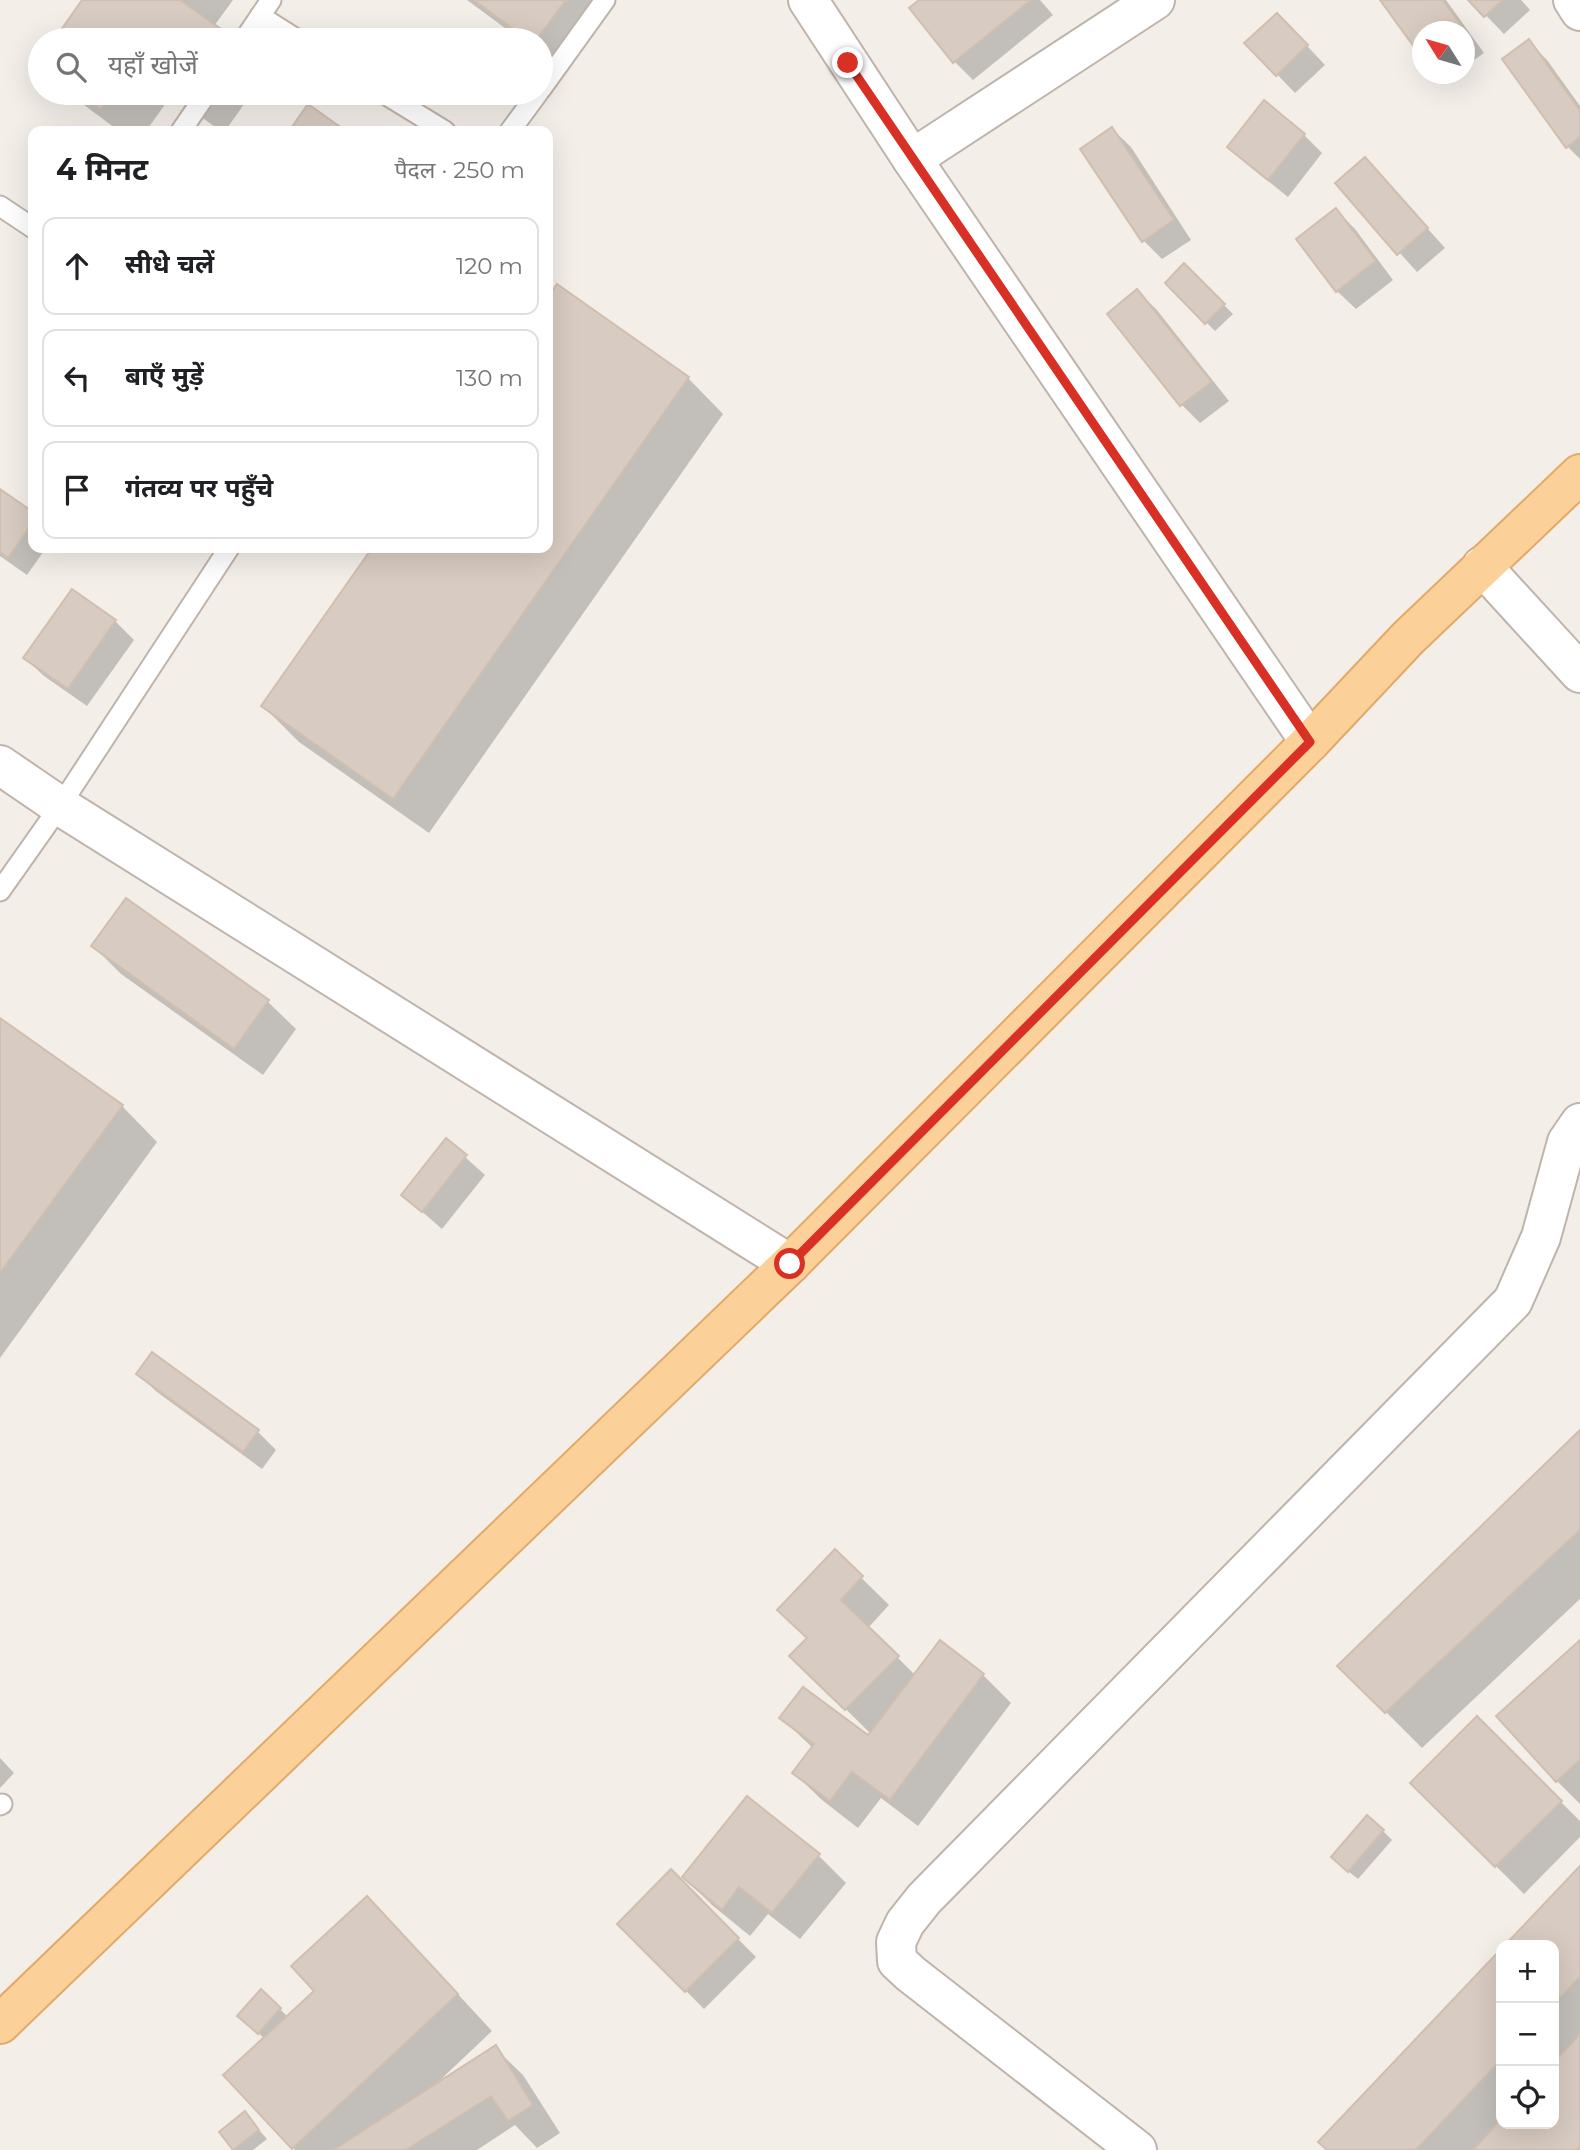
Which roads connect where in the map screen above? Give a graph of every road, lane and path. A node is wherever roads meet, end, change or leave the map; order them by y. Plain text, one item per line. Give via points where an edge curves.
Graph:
1 (606, 0) edge
2 (808, 0) edge
3 (1155, 0) edge
4 (1573, 0) edge
5 (265, 8) edge
6 (1580, 11) edge
7 (252, 28) edge
8 (286, 28) edge
9 (553, 72) edge
10 (199, 105) edge
11 (403, 105) edge
12 (529, 105) edge
13 (184, 126) edge
14 (437, 126) edge
15 (514, 126) edge
16 (912, 159) junction
17 (0, 206) edge
18 (28, 225) edge
19 (1580, 474) edge
20 (226, 553) edge
21 (1482, 566) junction
22 (1580, 673) edge
23 (1310, 742) junction
24 (0, 765) edge
25 (60, 806) junction
26 (0, 891) edge
27 (1580, 1123) edge
28 (790, 1264) junction
29 (0, 2024) edge
30 (1137, 2150) edge

1 - 9 lane
2 - 16 street
3 - 16 street
4 - 6 street
5 - 7 lane
5 - 8 lane
10 - 13 lane
11 - 14 lane
12 - 15 lane
16 - 23 street
17 - 18 lane
19 - 21 main road
20 - 25 lane
21 - 22 street
21 - 23 main road
23 - 28 main road
24 - 25 street
25 - 26 lane
25 - 28 street
27 - 30 street via 1567,1142 1541,1237 1513,1301 924,1899 896,1942 897,1961 912,1974
28 - 29 main road

